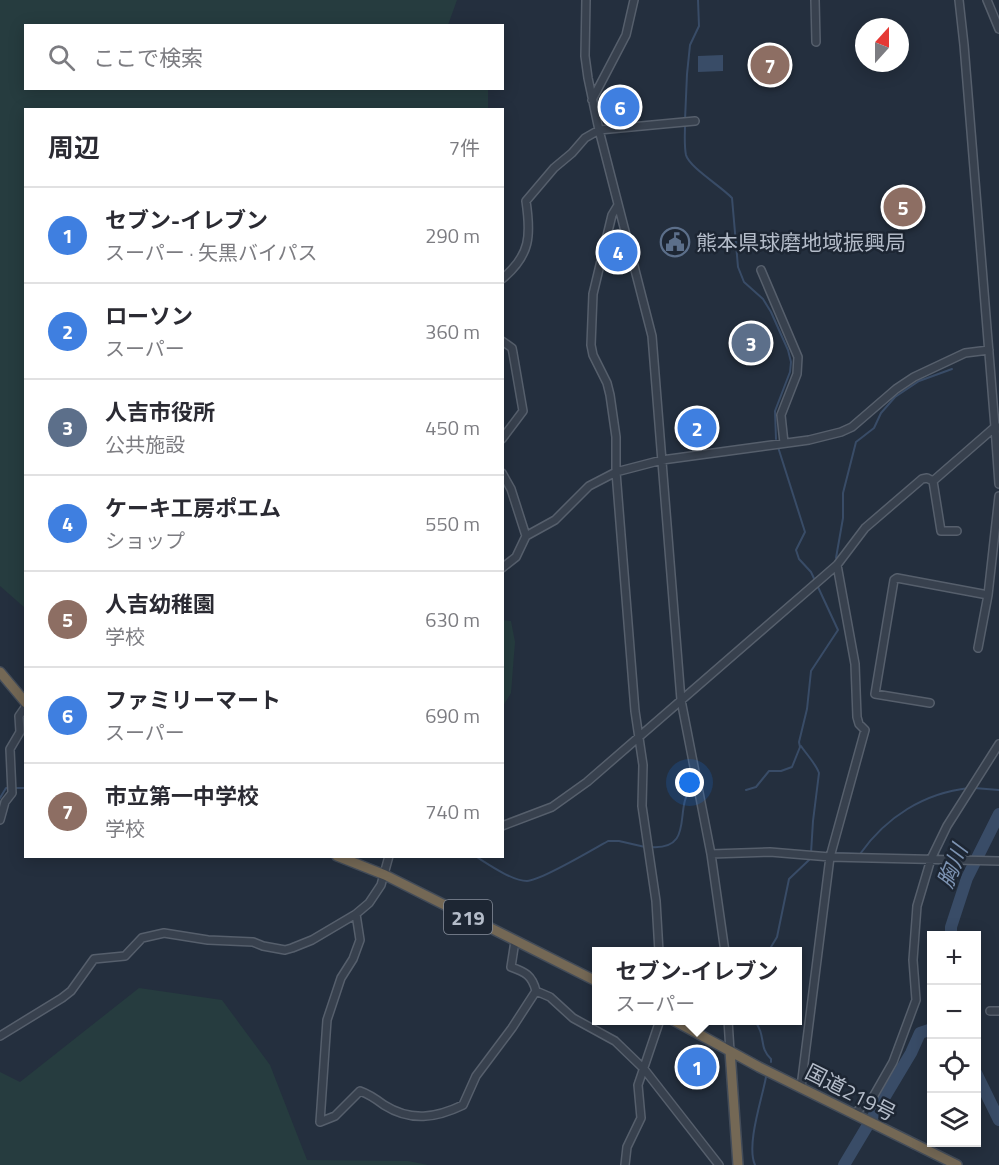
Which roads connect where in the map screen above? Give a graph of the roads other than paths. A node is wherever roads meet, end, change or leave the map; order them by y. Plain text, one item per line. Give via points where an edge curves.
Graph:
1 (586, 0) edge
2 (634, 0) edge
3 (815, 0) edge
4 (958, 0) edge
5 (987, 0) edge
6 (999, 29) edge
7 (816, 42) dead end
8 (592, 100) junction
9 (695, 121) dead end
10 (599, 130) junction
11 (618, 205) junction
12 (761, 270) dead end
13 (504, 278) edge
14 (504, 342) edge
15 (989, 350) junction
16 (997, 427) edge
17 (504, 436) edge
18 (784, 443) junction
19 (662, 460) junction
20 (616, 472) junction
21 (504, 477) edge
22 (933, 481) junction
23 (999, 484) edge
24 (999, 496) edge
25 (957, 531) dead end
26 (526, 536) junction
27 (837, 565) junction
28 (504, 566) edge
29 (988, 595) junction
30 (978, 648) dead end
31 (0, 672) edge
32 (681, 700) junction
33 (24, 702) edge
34 (930, 703) dead end
35 (24, 708) edge
36 (640, 736) junction
37 (999, 744) edge
38 (0, 820) edge
39 (504, 825) edge
40 (711, 854) junction
41 (830, 857) junction
42 (342, 858) edge
43 (389, 858) edge
44 (933, 859) junction
45 (997, 861) edge
46 (385, 875) junction
47 (356, 914) junction
48 (515, 941) junction
49 (660, 947) edge
50 (724, 947) edge
51 (592, 979) edge
52 (536, 991) junction
53 (990, 1011) dead end
54 (999, 1011) edge
55 (658, 1025) edge
56 (682, 1025) edge
57 (728, 1025) edge
58 (0, 1036) edge
59 (730, 1051) junction
60 (644, 1069) junction
61 (801, 1087) junction
62 (859, 1115) junction
63 (625, 1165) edge
64 (719, 1165) edge
65 (738, 1165) edge
66 (957, 1165) edge

1 - 8 street via 585,56
2 - 8 street via 626,35
3 - 7 street
4 - 15 street
5 - 6 street
8 - 10 street
9 - 10 street
10 - 11 street
10 - 13 street via 554,168 526,201 528,243 520,262
11 - 19 street via 652,336
11 - 20 street via 612,215 593,294 591,345 610,395
12 - 18 street via 798,357 797,374 781,415
14 - 17 street via 512,348 524,411
15 - 16 street
15 - 18 street via 965,353 914,377 841,432
16 - 22 street
16 - 23 street
18 - 19 street
19 - 20 street
19 - 32 street
20 - 26 street via 589,486 555,520
20 - 36 street
21 - 26 street
22 - 25 street via 941,531
22 - 27 street via 922,479 898,499 865,528
24 - 29 street
26 - 28 street via 516,557
27 - 32 street
27 - 41 street via 855,664 859,724 865,730
29 - 30 street
29 - 34 street via 894,580 875,694
31 - 33 highway
32 - 36 street
32 - 40 street
35 - 38 street via 19,716 20,732 10,749 12,793
36 - 39 street via 568,797
36 - 49 street via 642,806
37 - 44 street via 947,826
40 - 41 street via 770,852
40 - 50 street
41 - 44 street
41 - 61 street
42 - 46 highway, 219
43 - 46 street
44 - 45 street
44 - 62 street via 917,906 916,1000 893,1062
46 - 47 street via 377,893
46 - 48 highway, 219
47 - 52 street via 360,940 341,978 327,1020 320,1122 335,1116 360,1091 416,1118 445,1114 463,1105 476,1076
47 - 58 street via 312,940 285,950 239,940 164,933 142,938 125,956 94,960 71,991
48 - 51 highway, 219
48 - 52 street via 511,967 526,973
52 - 60 street via 550,997 573,1018 615,1041
53 - 54 street
55 - 60 street
56 - 59 highway, 国道219号
57 - 59 street
59 - 61 highway, 国道219号
59 - 65 highway
60 - 63 street via 638,1085 641,1118 627,1147
60 - 64 street
61 - 62 highway, 国道219号
62 - 66 highway, 国道219号

